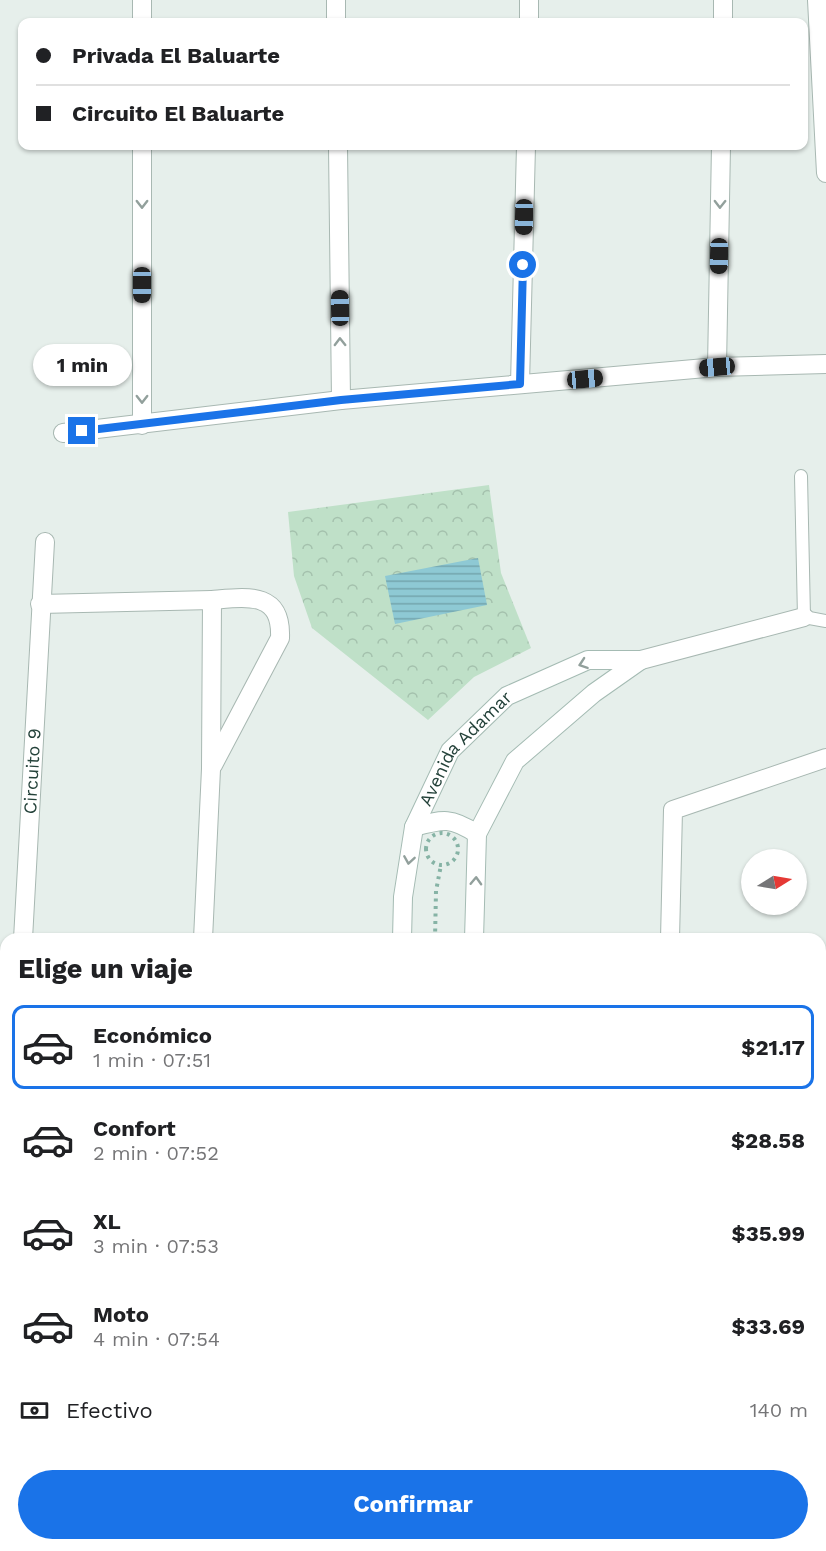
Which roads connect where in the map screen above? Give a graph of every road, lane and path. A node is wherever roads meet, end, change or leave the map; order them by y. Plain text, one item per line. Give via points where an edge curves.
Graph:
1 (142, 0) edge
2 (336, 0) edge
3 (529, 0) edge
4 (723, 0) edge
5 (817, 0) edge
6 (142, 18) edge
7 (336, 18) edge
8 (529, 18) edge
9 (723, 18) edge
10 (142, 150) edge
11 (338, 150) edge
12 (525, 150) edge
13 (721, 150) edge
14 (826, 173) edge
15 (826, 364) edge
16 (717, 367) junction
17 (520, 384) junction
18 (341, 400) junction
19 (142, 425) junction
20 (63, 433) dead end
21 (801, 476) dead end
22 (45, 542) dead end
23 (212, 600) junction
24 (40, 604) junction
25 (804, 617) junction
26 (826, 621) edge
27 (641, 660) junction
28 (826, 758) edge
29 (211, 769) junction
30 (414, 826) junction
31 (477, 834) junction
32 (441, 865) junction
33 (23, 933) edge
34 (203, 933) edge
35 (402, 933) edge
36 (435, 933) edge
37 (474, 933) edge
38 (670, 933) edge

1 - 6 street
2 - 7 street
3 - 8 street
4 - 9 street
5 - 14 street
10 -> 19 street
18 -> 11 street
12 - 17 street
13 -> 16 street
15 - 16 street
16 - 17 street
17 - 18 street
18 - 19 street
19 - 20 street
21 - 25 lane
22 - 24 street, Circuito 9
23 - 24 street
23 - 29 street
23 - 29 street via 257,597 271,607 281,622 280,638
24 - 33 street, Circuito 9
25 - 26 lane, Avenida Adamar
25 - 27 street, Avenida Adamar
27 -> 30 street, Avenida Adamar via 588,660 507,696 450,751
27 - 31 street, Avenida Adamar via 594,693 515,761
28 - 38 street via 673,810
29 - 34 street
30 - 31 street via 438,820 459,822
30 -> 35 street, Avenida Adamar via 403,897
37 -> 31 street, Avenida Adamar
32 - 32 path via 428,856 426,846 431,837 441,833 450,836 457,849 450,862
32 - 36 path

